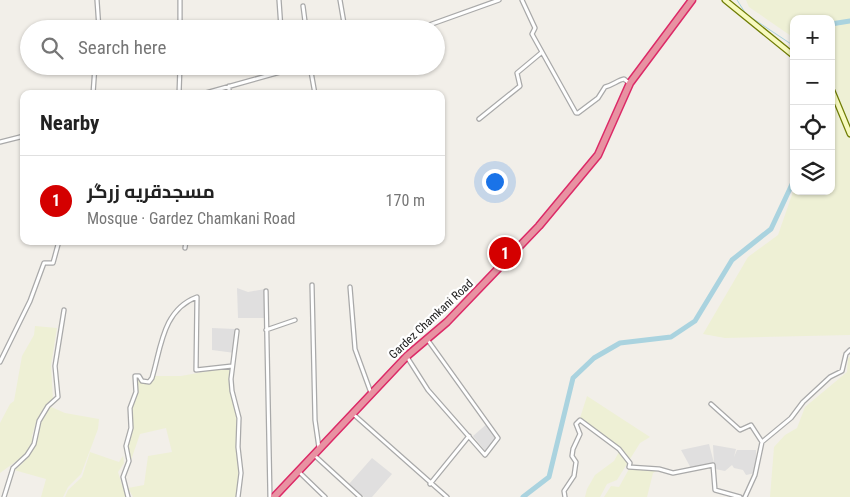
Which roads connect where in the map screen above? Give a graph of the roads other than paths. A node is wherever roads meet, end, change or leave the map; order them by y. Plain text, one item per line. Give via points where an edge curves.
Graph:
1 (97, 0) edge
2 (180, 0) edge
3 (279, 0) edge
4 (340, 0) edge
5 (499, 0) edge
6 (522, 0) edge
7 (692, 0) edge
8 (725, 0) edge
9 (303, 6) dead end
10 (98, 20) edge
11 (180, 20) edge
12 (280, 20) edge
13 (305, 20) edge
14 (344, 20) edge
15 (443, 20) edge
16 (541, 53) junction
17 (790, 53) edge
18 (94, 75) edge
19 (180, 75) edge
20 (269, 75) edge
21 (312, 75) edge
22 (630, 83) junction
23 (229, 86) junction
24 (92, 90) edge
25 (179, 90) edge
26 (216, 90) edge
27 (229, 90) edge
28 (314, 90) edge
29 (835, 98) edge
30 (479, 119) dead end
31 (850, 134) edge
32 (20, 137) edge
33 (0, 142) edge
34 (58, 245) edge
35 (185, 245) edge
36 (185, 248) dead end
37 (312, 285) dead end
38 (350, 287) dead end
39 (266, 291) dead end
40 (64, 310) dead end
41 (295, 320) dead end
42 (266, 330) junction
43 (236, 331) dead end
44 (427, 338) junction
45 (850, 350) edge
46 (407, 356) junction
47 (0, 362) edge
48 (232, 366) junction
49 (371, 393) junction
50 (710, 404) dead end
51 (352, 412) junction
52 (469, 436) junction
53 (762, 442) junction
54 (319, 449) junction
55 (313, 454) junction
56 (298, 471) junction
57 (430, 484) junction
58 (4, 497) edge
59 (128, 497) edge
60 (238, 497) edge
61 (270, 497) edge
62 (275, 497) edge
63 (325, 497) edge
64 (360, 497) edge
65 (447, 497) edge
66 (565, 497) edge
67 (740, 497) edge
68 (745, 497) edge

1 - 10 street
2 - 11 street
3 - 12 street
4 - 14 street
5 - 15 street
6 - 16 street via 535,28 532,34
7 - 22 highway, Gardez Chamkani Road
8 - 17 street
9 - 13 street
16 - 22 street via 577,114 598,98 605,87 624,79
16 - 30 street via 517,72 520,86
18 - 24 street
19 - 25 street
20 - 23 street
21 - 28 street
22 - 44 highway, Gardez Chamkani Road via 598,155 498,270
23 - 26 street
23 - 27 street
29 - 31 street
32 - 33 street
34 - 47 street via 53,262 44,262 30,301
35 - 36 street
37 - 54 street via 315,420
38 - 49 street via 355,349
39 - 42 street
40 - 58 street via 55,366 58,397 39,421 34,444 13,468
41 - 42 street
42 - 61 street
43 - 48 street
44 - 46 highway, Gardez Chamkani Road
44 - 52 street via 498,438 485,455
45 - 53 street via 842,371 830,377 791,418
46 - 49 highway, Gardez Chamkani Road
46 - 52 street via 428,390
48 - 59 street via 196,370 197,297 190,300 176,312 162,334 152,378 148,382 135,376 134,379 136,392 130,408 131,428 126,446 129,461 123,477
48 - 60 street via 232,391 240,418
49 - 51 highway, Gardez Chamkani Road
50 - 53 street via 740,430 751,425
51 - 54 highway, Gardez Chamkani Road
51 - 57 street
52 - 57 street
53 - 68 street via 755,474
54 - 55 highway, Gardez Chamkani Road
55 - 56 highway, Gardez Chamkani Road
55 - 64 street
56 - 62 highway, Gardez Chamkani Road
56 - 63 street
57 - 65 street
66 - 67 street via 564,491 574,476 576,462 572,456 580,434 576,424 580,420 619,449 630,467 673,473 713,465 714,490

